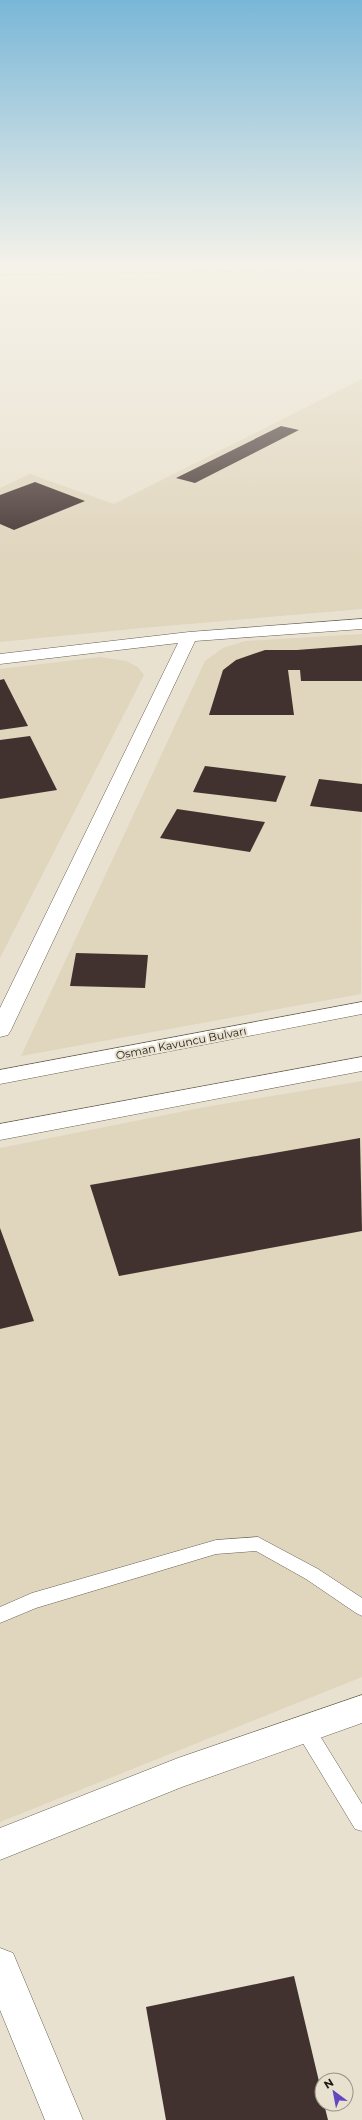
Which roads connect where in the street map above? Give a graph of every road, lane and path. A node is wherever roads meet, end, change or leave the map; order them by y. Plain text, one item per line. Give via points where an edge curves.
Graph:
1 (362, 624) edge
2 (189, 637) junction
3 (0, 659) edge
4 (362, 1008) edge
5 (0, 1030) edge
6 (362, 1064) edge
7 (0, 1077) edge
8 (0, 1132) edge
9 (362, 1608) edge
10 (0, 1615) edge
11 (362, 1709) edge
12 (306, 1729) junction
13 (362, 1822) edge
14 (0, 1844) edge
15 (0, 1966) edge
16 (64, 2120) edge

1 - 2 main road
2 - 3 main road
2 - 5 main road
4 - 7 main road, Osman Kavuncu Bulvarı
6 - 8 main road
9 - 10 lane via 312,1574 258,1544 216,1547 32,1601
11 - 12 main road
12 - 13 lane
12 - 14 main road via 178,1772
15 - 16 main road

